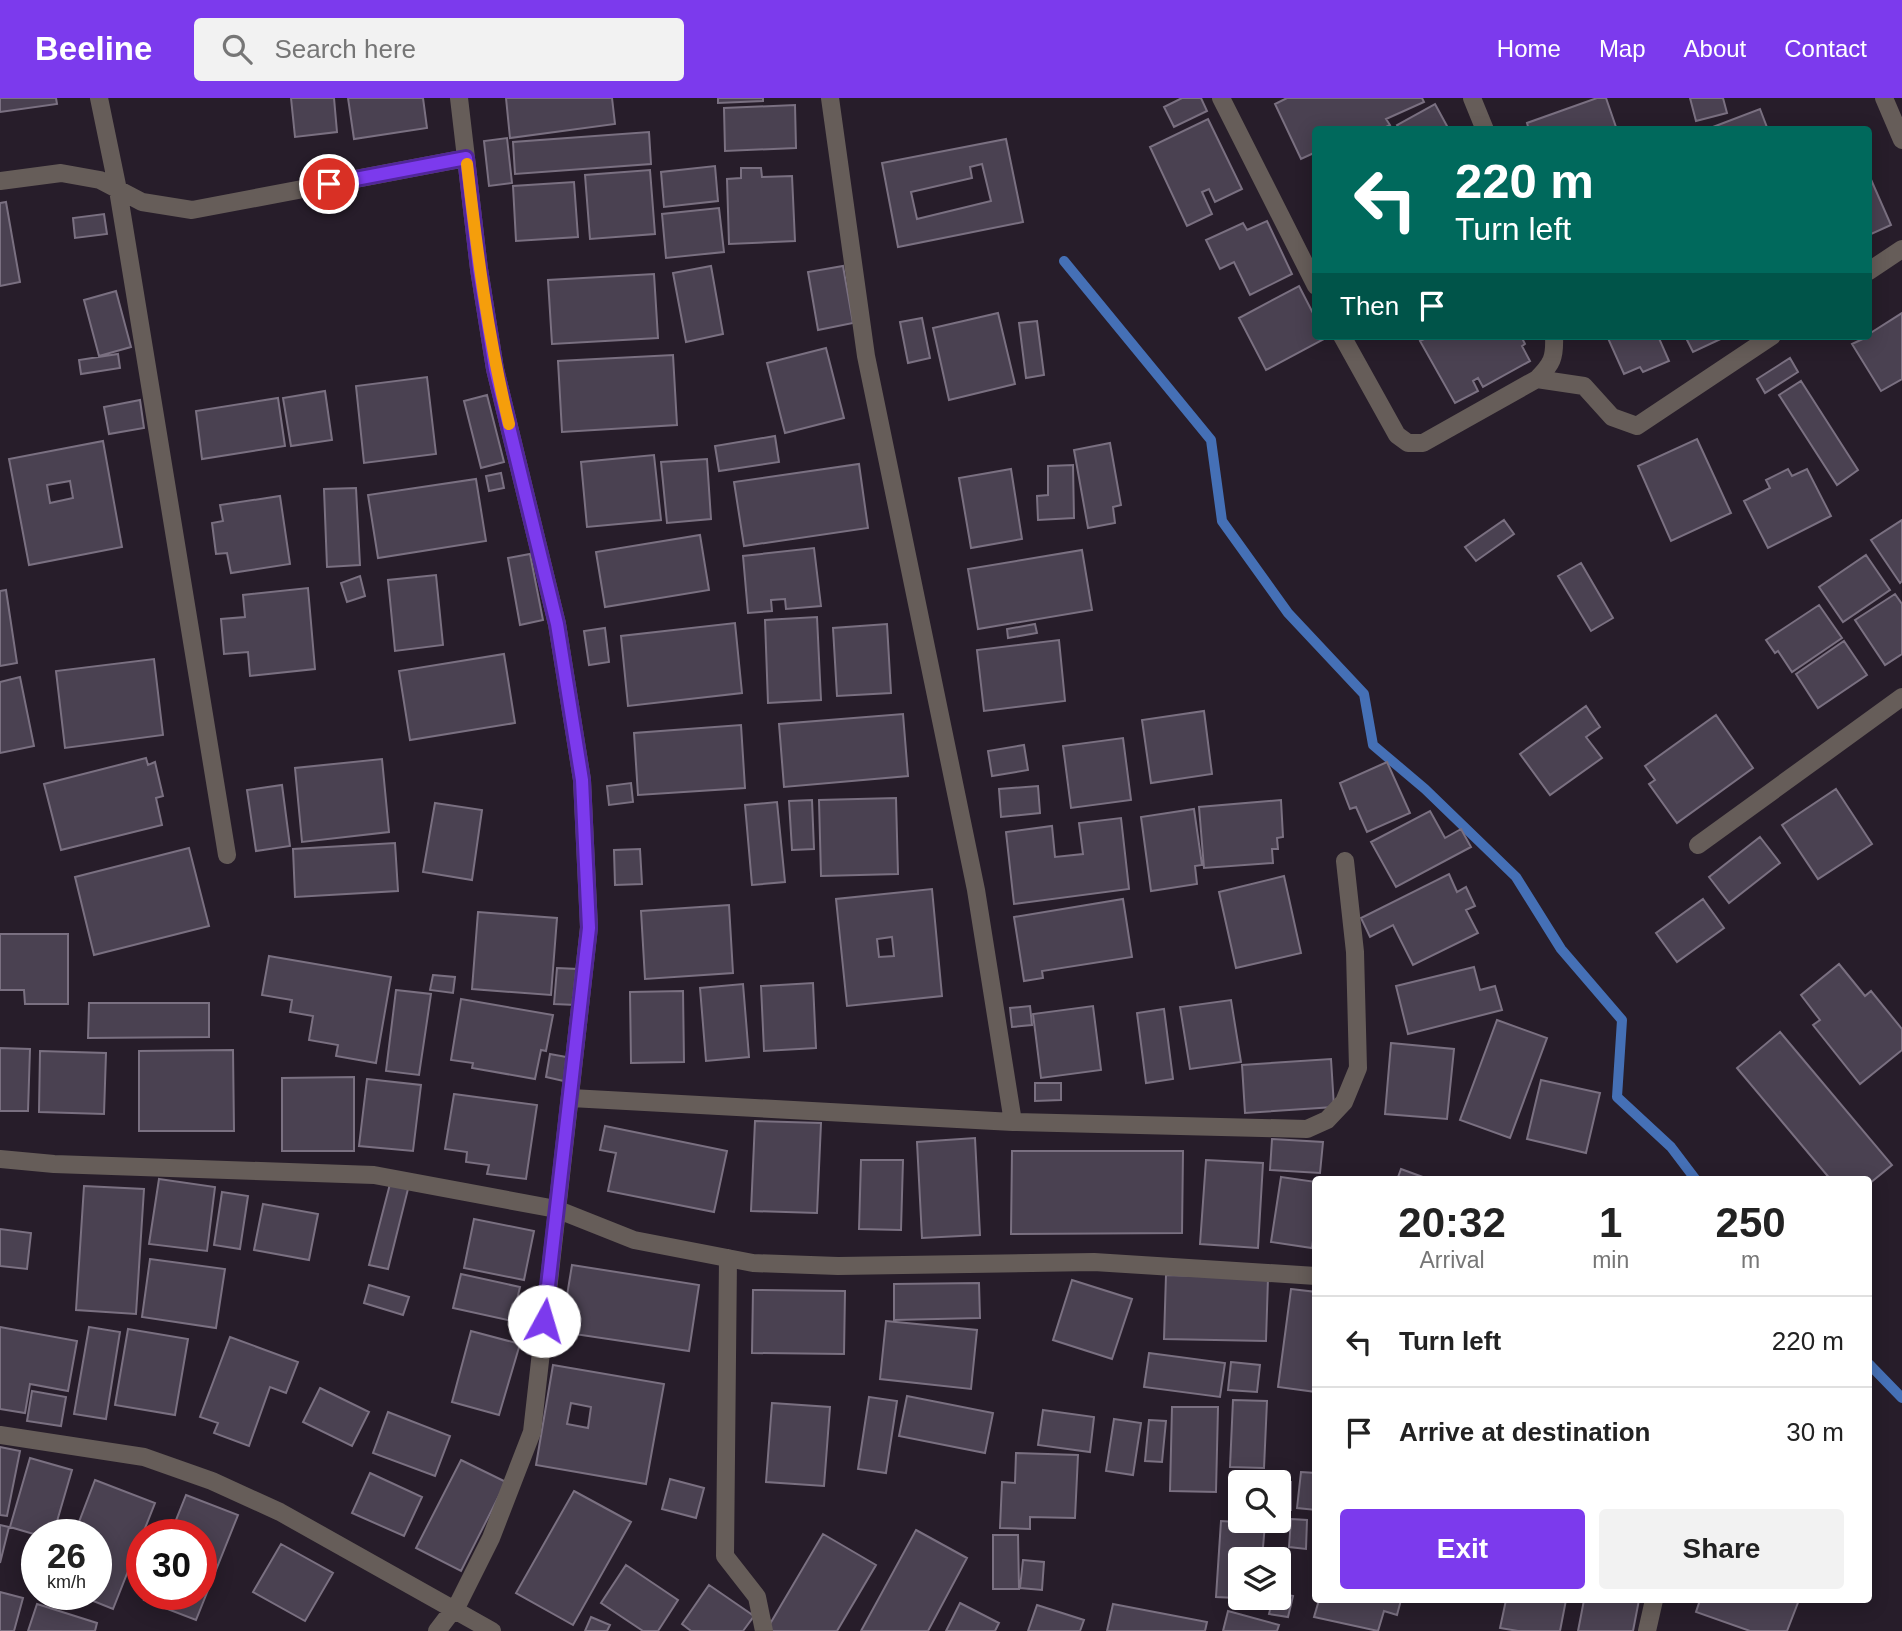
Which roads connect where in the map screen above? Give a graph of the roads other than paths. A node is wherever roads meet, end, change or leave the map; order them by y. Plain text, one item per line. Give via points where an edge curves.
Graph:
1 (99, 98) edge
2 (459, 98) edge
3 (830, 98) edge
4 (1221, 98) edge
5 (1472, 98) edge
6 (1884, 98) edge
7 (1483, 126) edge
8 (1902, 140) edge
9 (466, 158) junction
10 (0, 180) edge
11 (118, 190) junction
12 (1902, 249) edge
13 (1872, 269) edge
14 (1312, 278) edge
15 (1344, 340) edge
16 (1554, 340) edge
17 (1766, 340) edge
18 (1537, 379) junction
19 (1902, 697) edge
20 (1698, 845) dead end
21 (228, 855) dead end
22 (1345, 861) dead end
23 (571, 1098) junction
24 (1013, 1122) junction
25 (0, 1159) edge
26 (556, 1209) junction
27 (728, 1258) junction
28 (1312, 1276) edge
29 (0, 1435) edge
30 (1653, 1603) edge
31 (452, 1611) junction
32 (437, 1631) edge
33 (492, 1631) edge
34 (764, 1631) edge
35 (1647, 1631) edge

1 - 11 street
2 - 9 street
3 - 24 street via 866,356 976,890
4 - 14 street
5 - 7 street
6 - 8 street
9 - 11 street via 192,210 142,202
9 - 23 street via 495,369 557,624 582,780 589,928
10 - 11 street via 61,173 100,180
11 - 21 street
12 - 13 street
15 - 18 street via 1397,435 1408,443 1423,443
16 - 18 street via 1551,365
17 - 18 street via 1637,426 1612,417 1584,386
19 - 20 street
22 - 24 street via 1355,952 1358,1068 1344,1102 1327,1120 1307,1129
23 - 24 street
23 - 26 street
25 - 26 street via 374,1175
26 - 27 street via 634,1240
26 - 31 street via 532,1432 491,1538
27 - 28 street via 838,1266 1094,1262
27 - 34 street via 725,1556 757,1597
29 - 31 street via 144,1457 212,1481 280,1512
30 - 35 street
31 - 32 street
31 - 33 street

